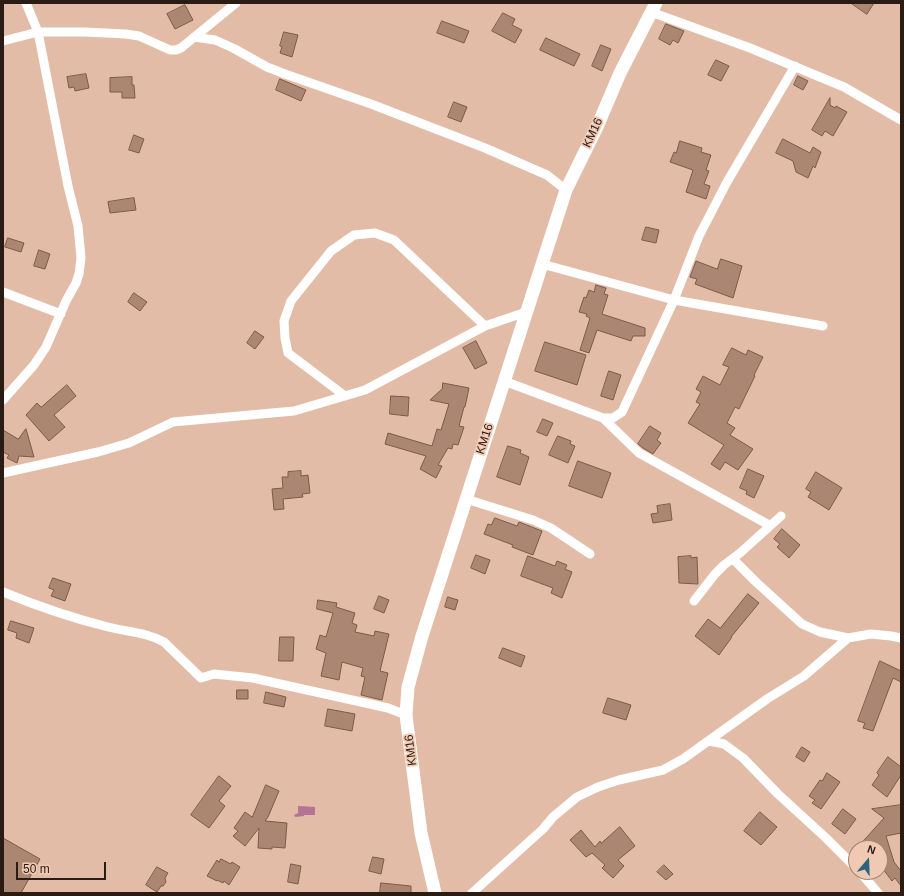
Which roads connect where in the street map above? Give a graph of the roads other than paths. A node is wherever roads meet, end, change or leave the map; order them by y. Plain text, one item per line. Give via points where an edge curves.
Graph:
1 (26, 3) edge
2 (232, 5) edge
3 (653, 8) edge
4 (211, 23) junction
5 (38, 32) junction
6 (194, 37) junction
7 (215, 40) junction
8 (3, 41) edge
9 (795, 66) junction
10 (901, 120) edge
11 (566, 190) junction
12 (542, 264) junction
13 (3, 292) edge
14 (674, 300) junction
15 (526, 312) junction
16 (61, 314) junction
17 (485, 326) junction
18 (823, 326) dead end
19 (504, 381) junction
20 (345, 396) junction
21 (3, 400) edge
22 (603, 418) junction
23 (3, 473) edge
24 (466, 499) junction
25 (781, 516) dead end
26 (769, 525) junction
27 (590, 554) dead end
28 (733, 559) junction
29 (3, 592) edge
30 (694, 601) dead end
31 (848, 638) junction
32 (901, 638) edge
33 (406, 715) junction
34 (710, 741) junction
35 (848, 860) edge
36 (867, 880) edge
37 (435, 893) edge
38 (472, 893) edge
39 (878, 893) edge

1 - 5 street
2 - 4 street
3 - 9 street
3 - 11 street, KM16
4 - 6 street
4 - 7 street
5 - 6 street via 126,34 139,36 170,50 181,48
5 - 8 street
5 - 16 street via 80,241 79,274
6 - 7 street
7 - 11 street via 285,74 371,104 517,161 547,175
9 - 10 street via 844,87
9 - 14 street via 702,230
11 - 12 street, KM16
12 - 14 street
12 - 15 street, KM16
13 - 16 street
14 - 18 street
14 - 22 street via 622,412 613,418
15 - 17 street
15 - 19 street, KM16
16 - 21 street via 46,347
17 - 20 street via 365,390
17 - 20 street via 394,240 375,233 354,235 331,251 291,300 284,321 284,338 288,353
19 - 22 street
19 - 24 street, KM16
20 - 23 street via 294,411 173,422 129,443
22 - 26 street via 640,453
24 - 27 street via 533,520 551,528
24 - 33 street, KM16 via 416,656 408,687
25 - 26 street
26 - 28 street
28 - 30 street via 715,574
28 - 31 street via 802,624 820,632
29 - 33 street via 109,628 157,638 201,678 214,674 253,678 388,708
31 - 32 street via 870,634
31 - 34 street via 804,676 767,699
33 - 37 street, KM16 via 421,833
34 - 35 street via 724,744 743,758
34 - 38 street via 663,770 619,780 577,797
36 - 39 street

